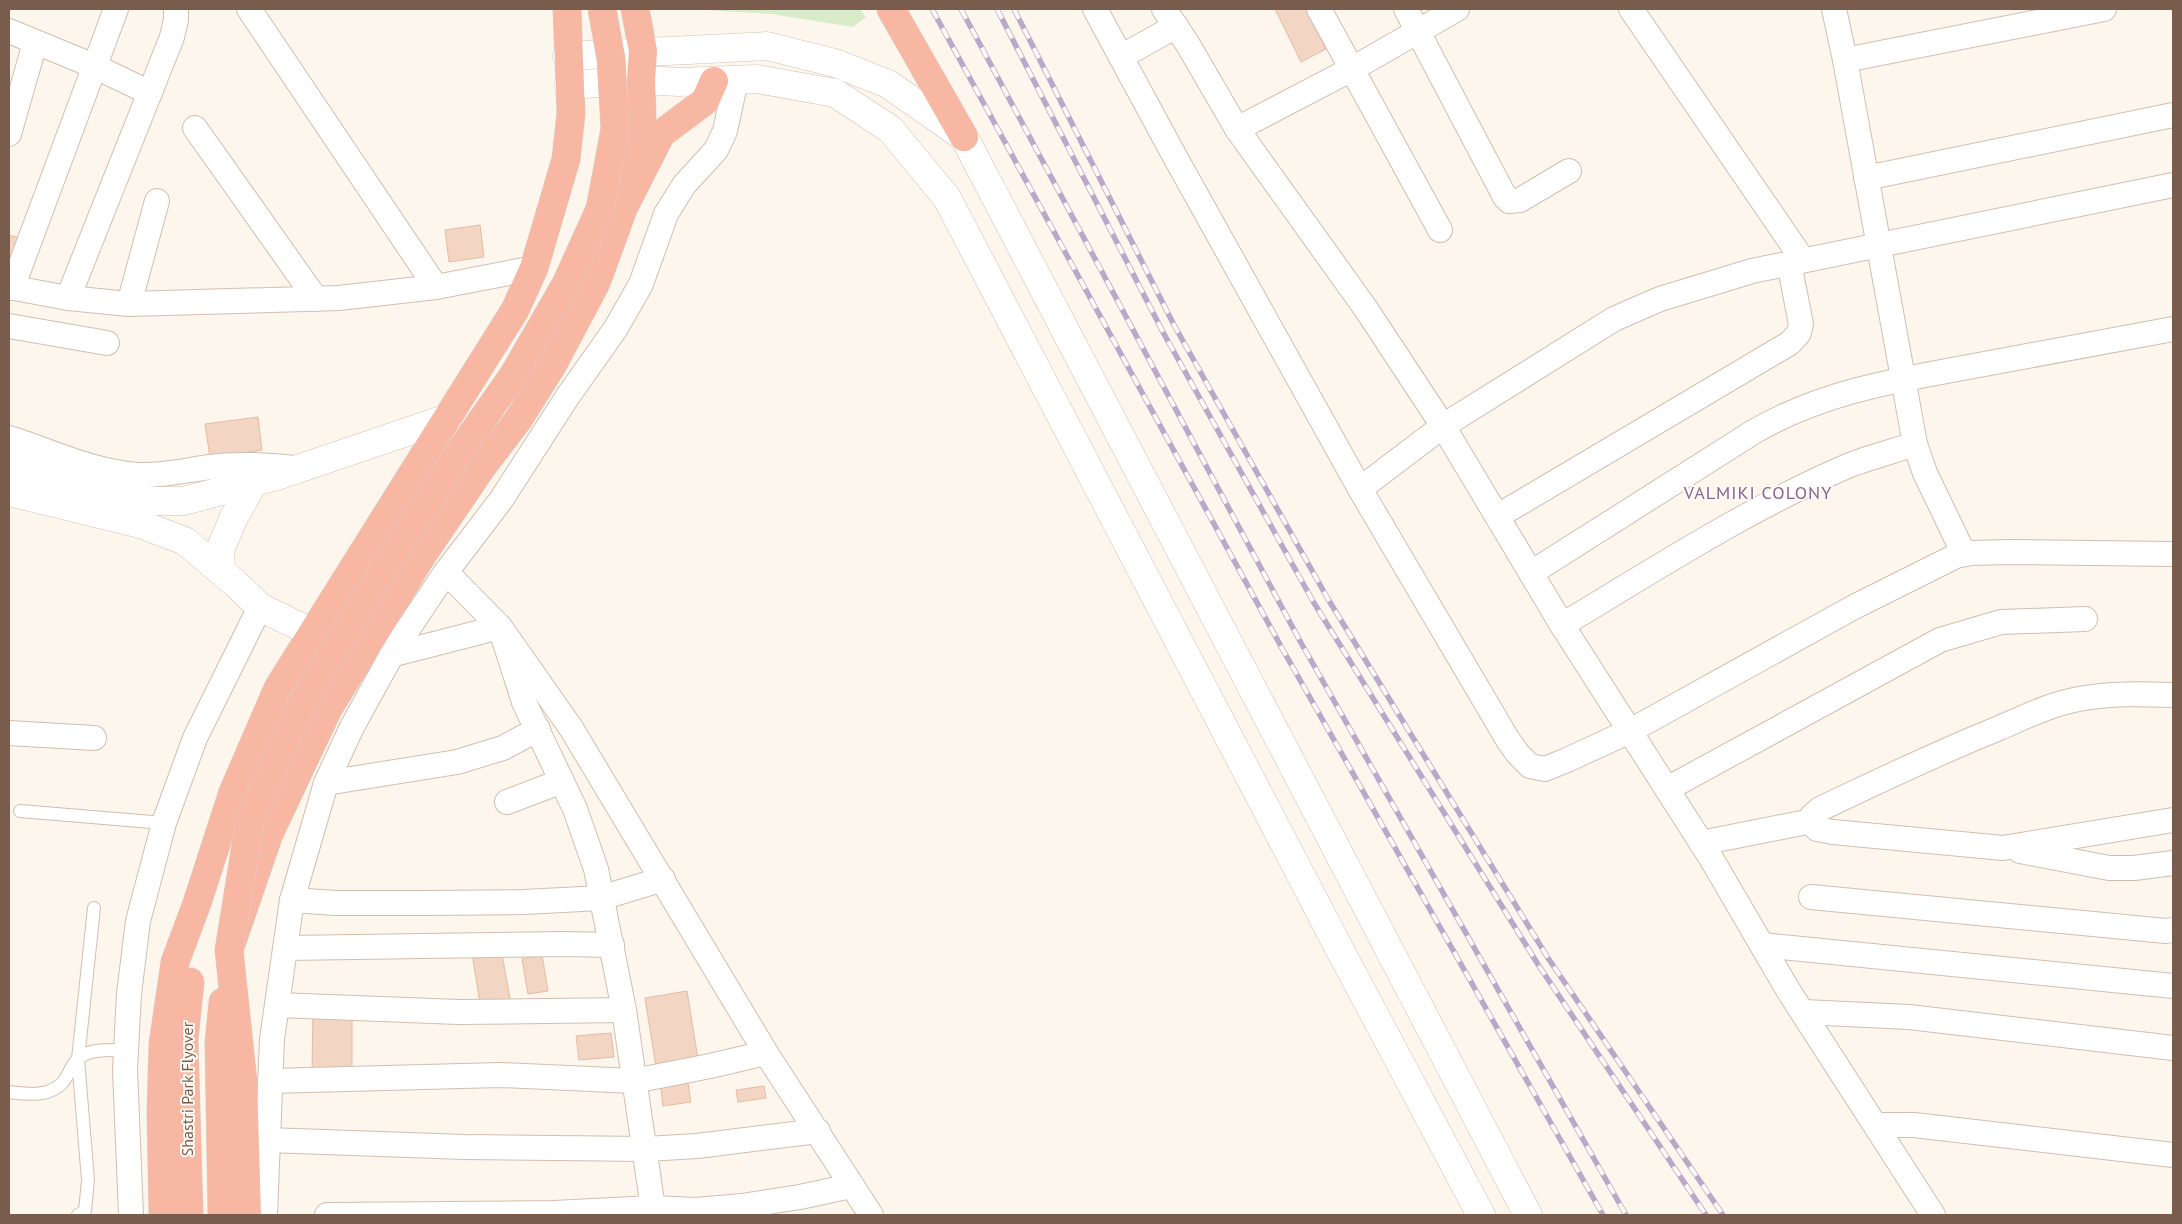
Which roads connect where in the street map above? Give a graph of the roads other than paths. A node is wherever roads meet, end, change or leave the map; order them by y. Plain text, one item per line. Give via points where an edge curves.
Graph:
1 (116, 9) edge
2 (176, 9) edge
3 (248, 9) edge
4 (566, 9) edge
5 (602, 9) edge
6 (635, 9) edge
7 (891, 9) edge
8 (1095, 9) edge
9 (1319, 9) edge
10 (1406, 9) edge
11 (1456, 9) edge
12 (1631, 9) edge
13 (1834, 9) edge
14 (2104, 9) edge
15 (1170, 17) edge
16 (9, 31) edge
17 (1418, 31) junction
18 (35, 43) junction
19 (643, 51) junction
20 (567, 56) junction
21 (1121, 58) junction
22 (1846, 60) junction
23 (94, 66) junction
24 (1352, 69) junction
25 (641, 80) junction
26 (725, 80) junction
27 (569, 85) junction
28 (150, 93) junction
29 (908, 98) junction
30 (2173, 115) edge
31 (195, 128) dead end
32 (890, 128) junction
33 (1237, 129) junction
34 (9, 134) edge
35 (964, 137) junction
36 (1569, 171) dead end
37 (1866, 178) junction
38 (2173, 185) edge
39 (157, 201) dead end
40 (624, 208) junction
41 (1440, 230) dead end
42 (1878, 246) junction
43 (1796, 261) junction
44 (534, 268) junction
45 (10, 287) edge
46 (436, 287) junction
47 (68, 298) junction
48 (316, 299) junction
49 (129, 304) junction
50 (9, 326) edge
51 (2173, 329) edge
52 (107, 343) dead end
53 (1902, 379) junction
54 (448, 418) junction
55 (1443, 426) junction
56 (9, 438) edge
57 (1915, 444) junction
58 (9, 464) edge
59 (299, 468) junction
60 (254, 482) junction
61 (1360, 489) junction
62 (9, 492) edge
63 (83, 498) junction
64 (1498, 516) junction
65 (1964, 554) junction
66 (2173, 554) edge
67 (221, 571) junction
68 (446, 572) junction
69 (1531, 574) junction
70 (260, 607) junction
71 (2085, 620) dead end
72 (1562, 625) junction
73 (500, 628) junction
74 (313, 633) junction
75 (391, 655) junction
76 (2173, 695) edge
77 (538, 730) junction
78 (1630, 731) junction
79 (9, 733) edge
80 (94, 738) dead end
81 (562, 782) junction
82 (326, 783) junction
83 (1667, 789) junction
84 (507, 802) dead end
85 (20, 812) dead end
86 (2173, 820) edge
87 (1812, 821) junction
88 (164, 823) junction
89 (1701, 843) junction
90 (2003, 848) junction
91 (2173, 863) edge
92 (663, 879) junction
93 (1811, 897) dead end
94 (601, 898) junction
95 (292, 900) junction
96 (198, 903) junction
97 (94, 908) dead end
98 (2173, 930) edge
99 (612, 945) junction
100 (1762, 945) junction
101 (286, 948) junction
102 (229, 950) junction
103 (2173, 986) edge
104 (277, 1005) junction
105 (624, 1010) junction
106 (1804, 1012) junction
107 (2173, 1048) edge
108 (126, 1050) junction
109 (766, 1053) junction
110 (78, 1058) junction
111 (270, 1081) junction
112 (634, 1081) junction
113 (9, 1092) edge
114 (1876, 1125) junction
115 (818, 1131) junction
116 (267, 1140) junction
117 (646, 1149) junction
118 (2173, 1155) edge
119 (851, 1186) junction
120 (654, 1212) edge
121 (78, 1215) edge
122 (131, 1215) edge
123 (163, 1215) edge
124 (188, 1215) edge
125 (222, 1215) edge
126 (247, 1215) edge
127 (265, 1215) edge
128 (327, 1215) edge
129 (871, 1215) edge
130 (1481, 1215) edge
131 (1528, 1215) edge
132 (1933, 1215) edge

1 - 23 street
2 - 28 street via 172,37
3 - 46 street
4 - 20 highway
5 - 102 highway, bridge via 611,59 615,129 600,209 566,284 514,374 374,585 302,704 250,820
6 - 19 highway
7 - 35 highway
8 - 21 street
9 - 24 street
10 - 17 street
11 - 17 street
12 - 43 street
13 - 22 street
14 - 22 street
15 - 21 street
15 - 33 street
16 - 18 street
17 - 24 street
17 - 36 street via 1509,201 1520,200
18 - 23 street
18 - 34 street
19 - 20 street
19 - 25 highway
19 - 29 street via 767,46 835,63 888,84
20 - 27 highway
21 - 61 street
22 - 37 street
23 - 28 street
23 - 45 street
24 - 33 street
24 - 41 street
25 - 26 street
25 - 27 street
25 - 40 highway via 642,117
26 - 32 street via 757,78 834,93
26 - 40 highway via 705,101 661,134
26 - 68 street via 725,131 716,150 684,185 666,214 641,284 616,328 502,500
27 - 44 highway via 571,113 566,159
28 - 47 street
29 - 32 street
29 - 35 street
30 - 37 street
31 - 48 street
32 - 130 street via 948,198
33 - 55 street via 1366,308
35 - 131 street
37 - 42 street
38 - 42 street
39 - 49 street
40 - 102 highway via 596,283 554,364 423,554 328,709 269,834
42 - 43 street
42 - 53 street
43 - 55 street via 1660,299 1614,318
43 - 64 street via 1800,324 1799,333 1790,343
44 - 46 street
44 - 54 highway via 515,310
45 - 47 street
46 - 48 street
47 - 49 street
48 - 49 street
50 - 52 street
51 - 53 street
53 - 57 street
53 - 69 street via 1855,390 1785,414
54 - 59 street
54 - 74 highway
55 - 61 street
55 - 64 street
56 - 59 street via 116,473 140,475 221,466
57 - 65 street via 1925,473
57 - 72 street via 1852,464 1789,493 1741,518
58 - 63 street
59 - 60 street
60 - 63 street via 184,501
60 - 67 street via 234,516 220,550
61 - 78 street via 1508,740 1530,766 1552,766
62 - 63 street
63 - 67 street via 185,541
64 - 69 street
65 - 66 street
65 - 78 street via 1854,607
67 - 70 street
68 - 73 street
68 - 75 street
69 - 72 street
70 - 74 street
70 - 88 street via 195,738
71 - 83 street via 2001,622 1940,640
72 - 78 street
73 - 75 street
73 - 77 street via 517,685
73 - 92 street via 571,728
74 - 96 highway via 278,688 233,792
75 - 82 street
76 - 87 street via 2099,696 2050,707 1905,768 1820,809
77 - 81 street
77 - 82 street via 503,748 457,762
78 - 83 street
79 - 80 street
81 - 84 street
81 - 94 street via 589,845
82 - 95 street
83 - 89 street
85 - 88 lane
86 - 90 street
87 - 89 street
87 - 90 street via 1818,829 1833,832
88 - 108 street via 138,921
89 - 100 street
90 - 91 street via 2109,868
92 - 94 street
92 - 109 street
93 - 98 street
94 - 95 street via 426,903
94 - 99 street
95 - 101 street
96 - 123 highway via 175,962 163,1044 160,1113
96 - 124 highway, Shastri Park Flyover via 184,1040
97 - 110 lane
99 - 101 street
99 - 105 street
100 - 103 street
100 - 106 street
101 - 104 street
102 - 125 highway, Shastri Park Flyover via 219,1042
102 - 126 highway via 243,1082
104 - 105 street via 459,1012
104 - 111 street
105 - 112 street
106 - 107 street via 1909,1017
106 - 114 street
108 - 110 lane via 102,1050
108 - 122 street
109 - 112 street
109 - 115 street
110 - 113 lane via 63,1082 54,1089 42,1094
110 - 121 lane via 88,1180 85,1211
111 - 112 street via 501,1075
111 - 116 street
112 - 117 street
114 - 118 street via 1914,1125
114 - 132 street
115 - 117 street
115 - 119 street
116 - 117 street
116 - 127 street
117 - 120 street
119 - 120 street via 742,1206
119 - 129 street
120 - 128 street

